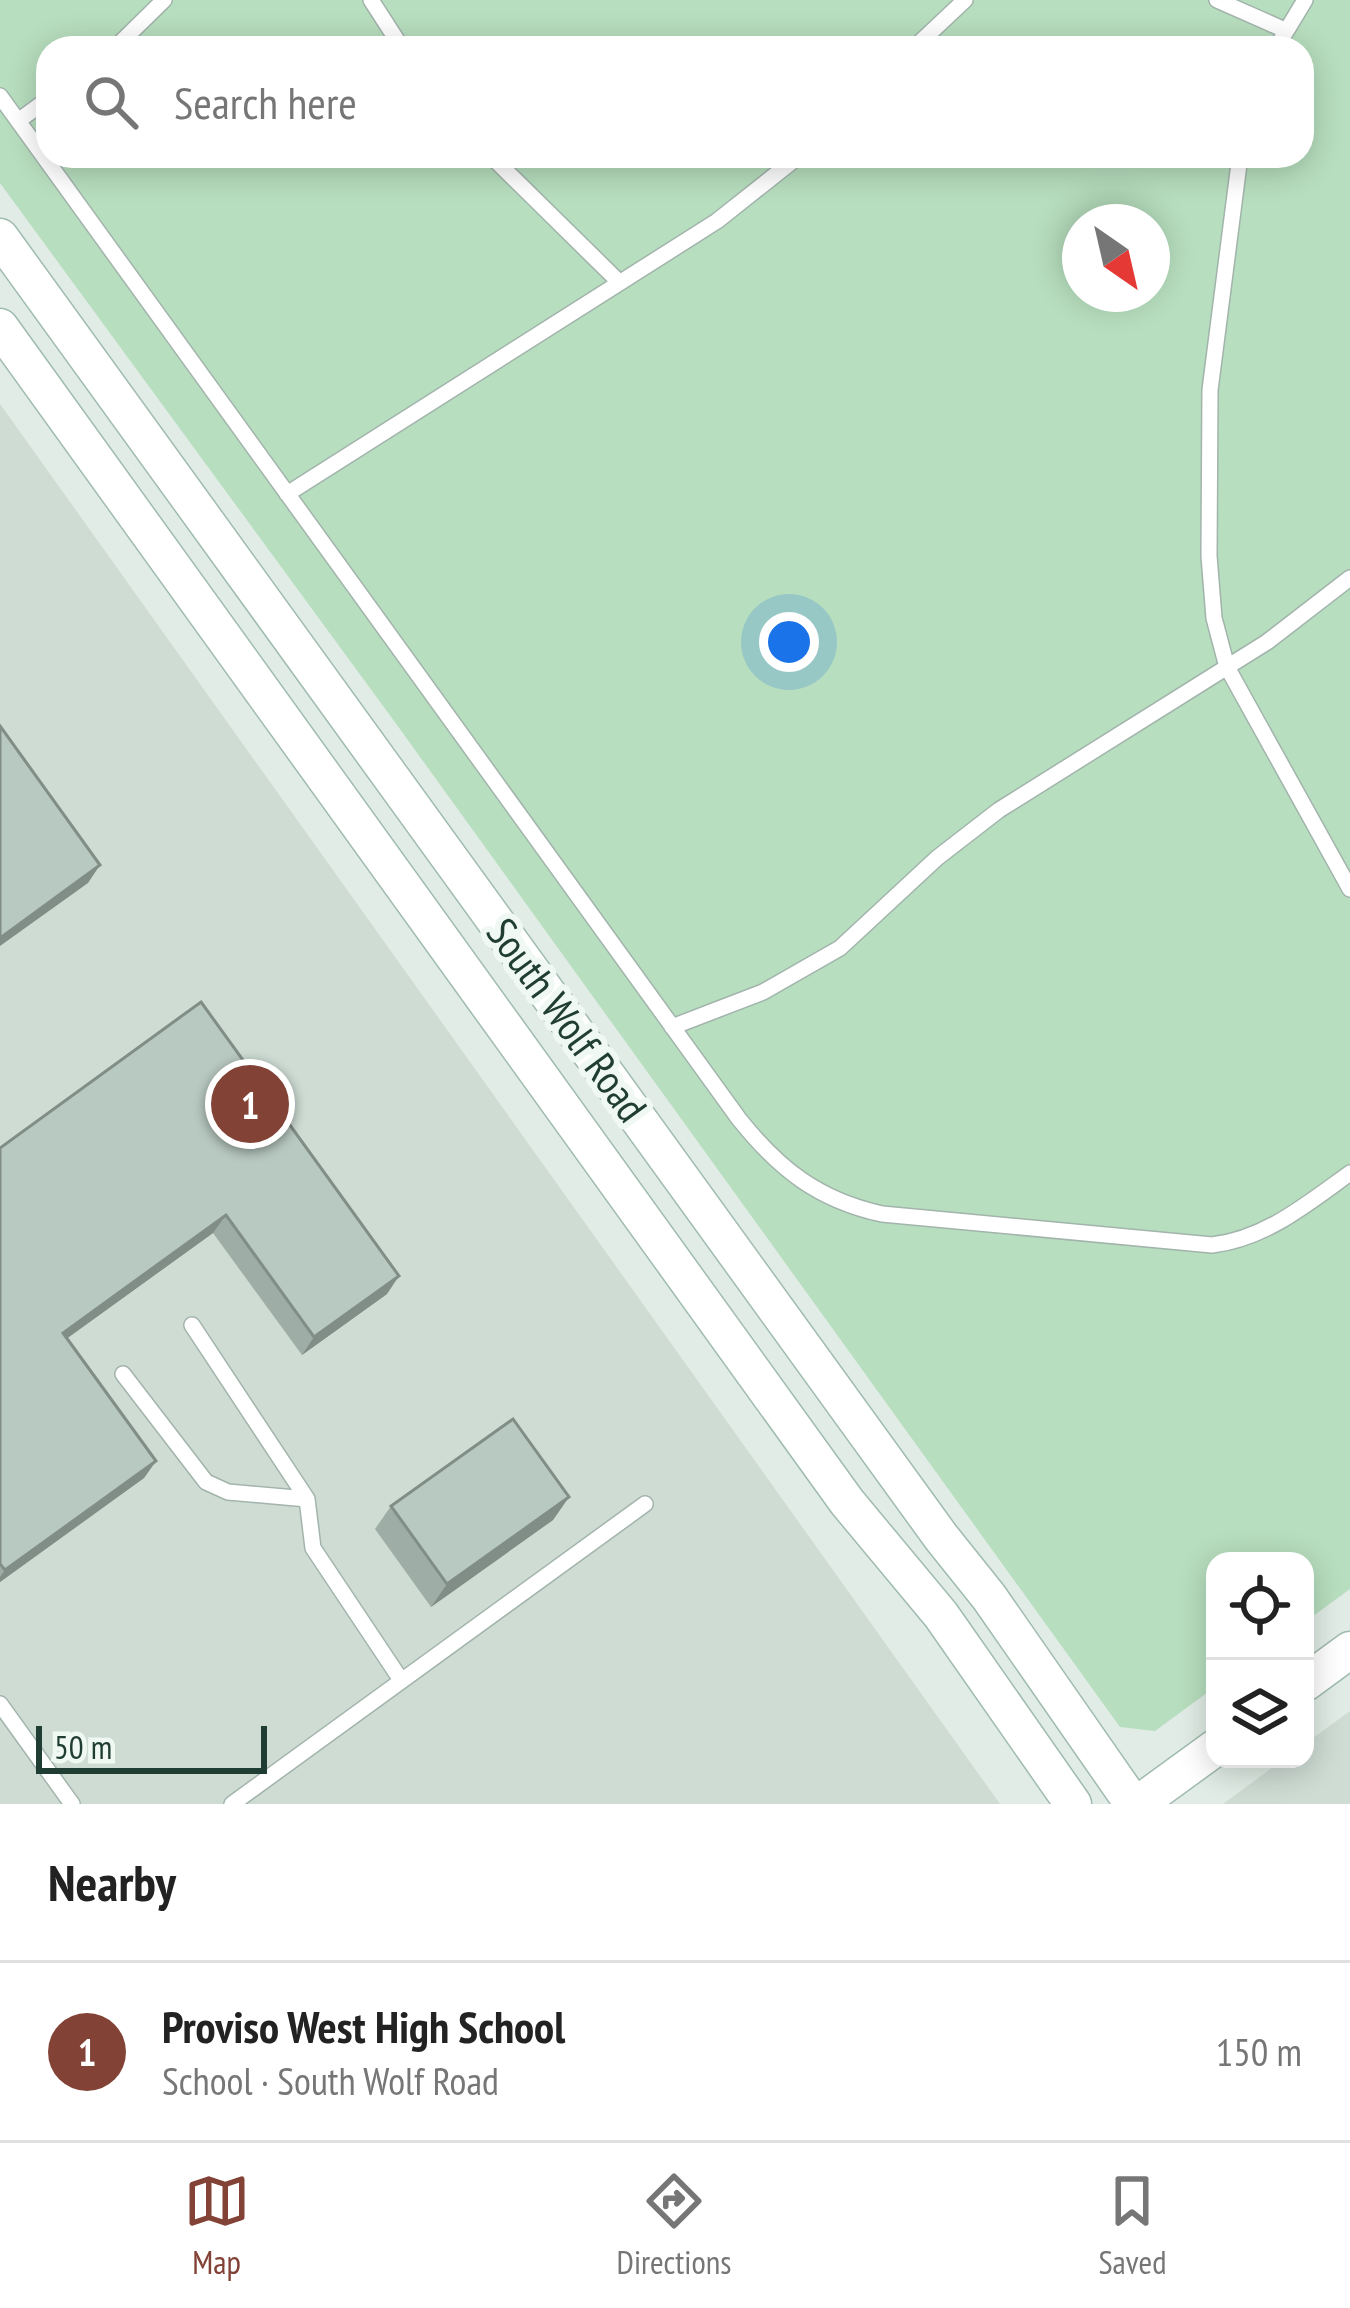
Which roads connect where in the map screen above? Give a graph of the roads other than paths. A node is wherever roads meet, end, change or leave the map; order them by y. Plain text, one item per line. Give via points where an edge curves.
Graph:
1 (164, 0) edge
2 (371, 0) edge
3 (964, 0) edge
4 (1217, 0) edge
5 (1305, 0) edge
6 (1285, 30) junction
7 (127, 36) edge
8 (394, 36) edge
9 (926, 36) edge
10 (1282, 36) edge
11 (0, 96) edge
12 (36, 108) edge
13 (18, 121) junction
14 (36, 146) edge
15 (52, 168) edge
16 (503, 168) edge
17 (784, 168) edge
18 (1238, 168) edge
19 (0, 237) edge
20 (619, 282) junction
21 (0, 327) edge
22 (287, 494) junction
23 (1350, 578) edge
24 (1227, 667) junction
25 (1350, 890) edge
26 (672, 1027) junction
27 (1350, 1174) edge
28 (193, 1325) dead end
29 (123, 1374) dead end
30 (307, 1499) junction
31 (645, 1504) dead end
32 (1350, 1650) edge
33 (1314, 1676) edge
34 (401, 1680) junction
35 (0, 1704) edge
36 (1206, 1754) edge
37 (72, 1804) edge
38 (232, 1804) edge
39 (1073, 1804) edge
40 (1136, 1804) edge

1 - 7 lane
2 - 8 lane
3 - 9 lane
4 - 6 lane
5 - 6 lane
6 - 10 lane
11 - 13 lane
12 - 13 lane
13 - 14 lane
15 - 22 lane
16 - 20 lane
17 - 20 lane
18 - 24 lane via 1208,457 1214,618
19 - 40 main road, South Wolf Road
20 - 22 lane
21 - 39 main road, South Wolf Road
22 - 26 lane
23 - 24 lane
24 - 25 lane
24 - 26 lane via 999,810 840,948 763,992
26 - 27 lane via 775,1162 809,1189 882,1214 1211,1246 1270,1228
28 - 30 lane
29 - 30 lane via 206,1482 228,1492
30 - 34 lane via 313,1548
31 - 34 lane
32 - 33 main road
34 - 38 lane
35 - 37 lane
36 - 40 main road

